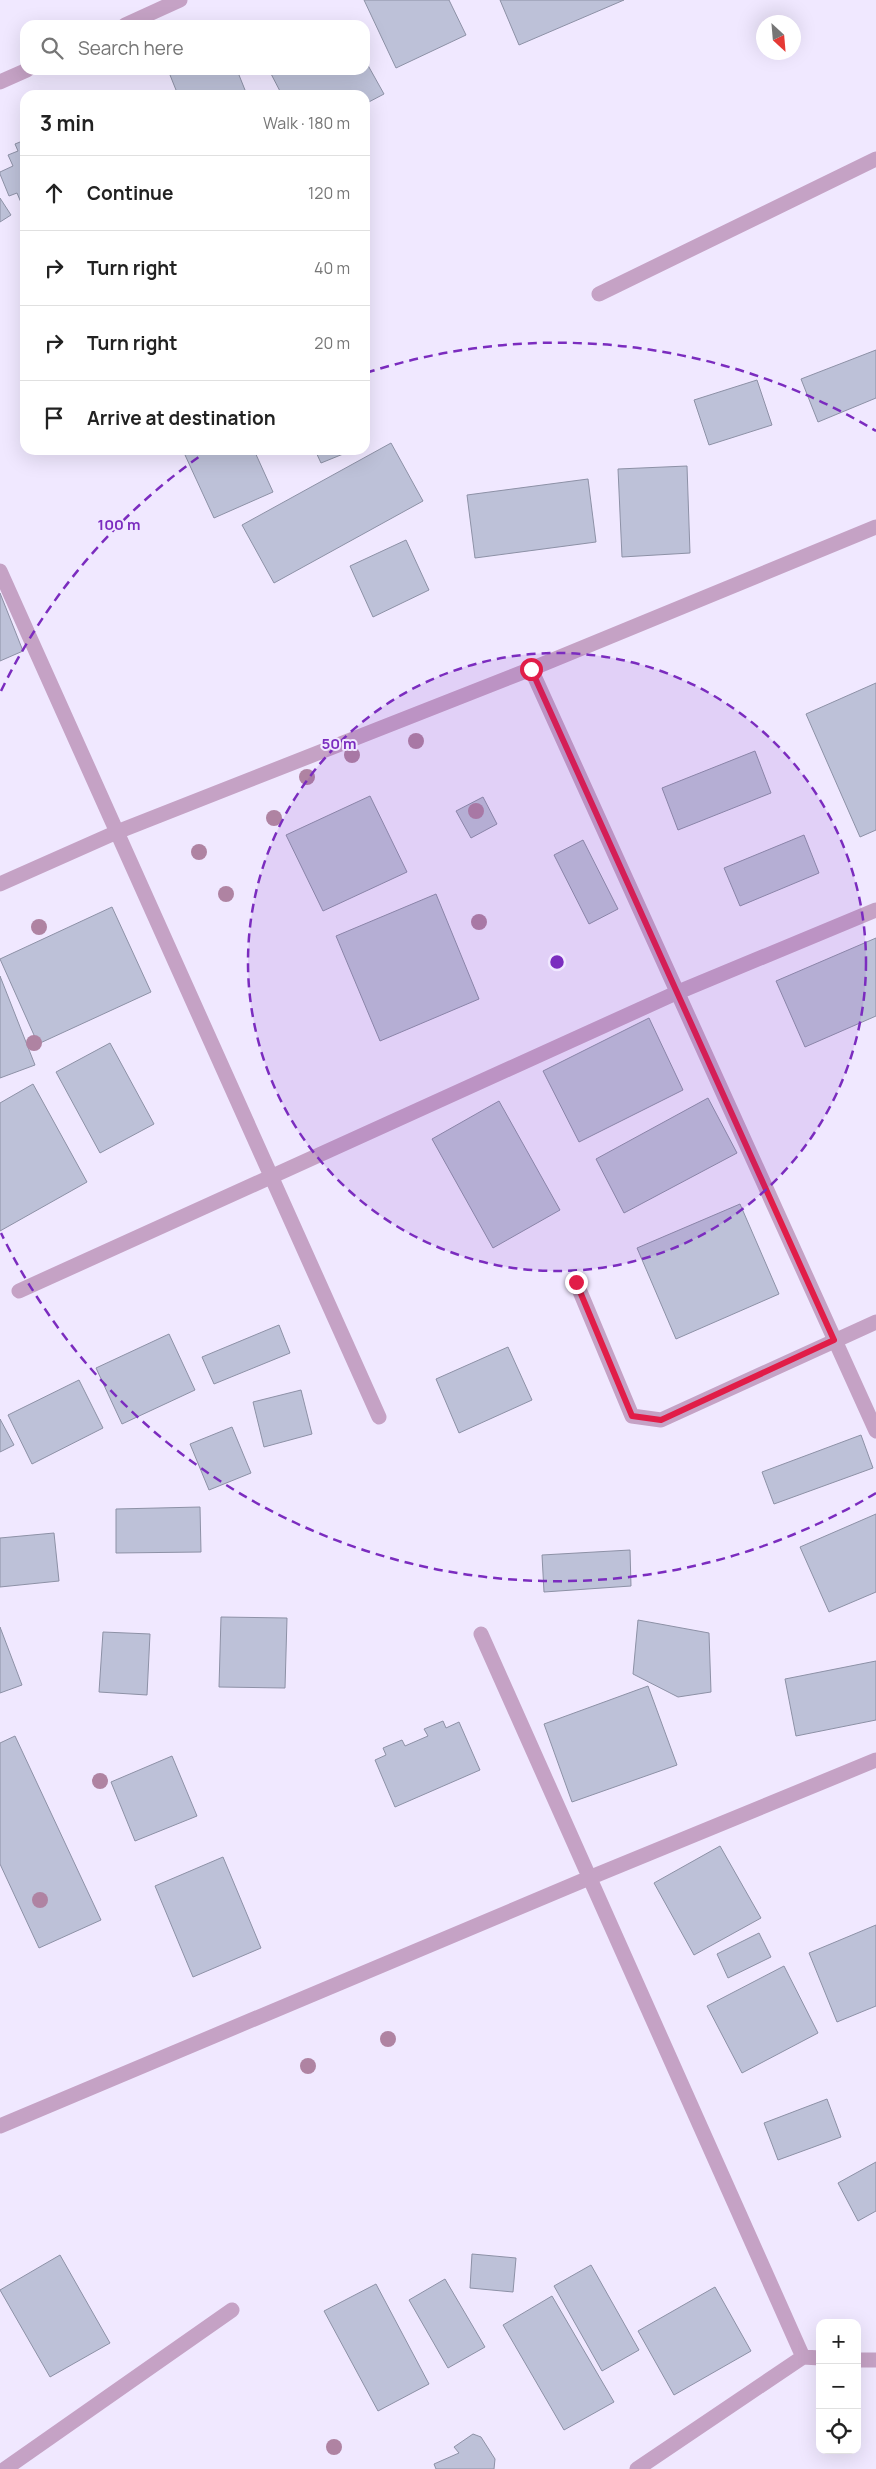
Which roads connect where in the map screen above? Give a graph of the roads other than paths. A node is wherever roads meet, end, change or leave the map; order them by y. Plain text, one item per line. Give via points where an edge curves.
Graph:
1 (180, 0) edge
2 (137, 20) edge
3 (20, 73) edge
4 (0, 82) edge
5 (876, 159) edge
6 (599, 294) dead end
7 (876, 526) edge
8 (0, 571) edge
9 (531, 669) junction
10 (117, 832) junction
11 (0, 884) edge
12 (876, 910) edge
13 (676, 993) junction
14 (271, 1177) junction
15 (576, 1282) dead end
16 (19, 1291) dead end
17 (876, 1322) edge
18 (834, 1340) junction
19 (379, 1417) dead end
20 (876, 1431) edge
21 (481, 1634) dead end
22 (876, 1760) edge
23 (589, 1878) junction
24 (0, 2126) edge
25 (232, 2310) dead end
26 (803, 2357) junction
27 (816, 2358) edge
28 (861, 2360) edge
29 (876, 2360) edge
30 (5, 2469) edge
31 (637, 2469) edge

1 - 2 street
3 - 4 street
5 - 6 street
7 - 9 street
8 - 10 street
9 - 10 street
9 - 13 street
10 - 11 street
10 - 14 street
12 - 13 street
13 - 14 street
13 - 18 street
14 - 16 street
14 - 19 street
15 - 18 street via 632,1416 661,1420
17 - 18 street
18 - 20 street
21 - 23 street
22 - 23 street
23 - 24 street
23 - 26 street
25 - 30 street
26 - 27 street
26 - 31 street
28 - 29 street

